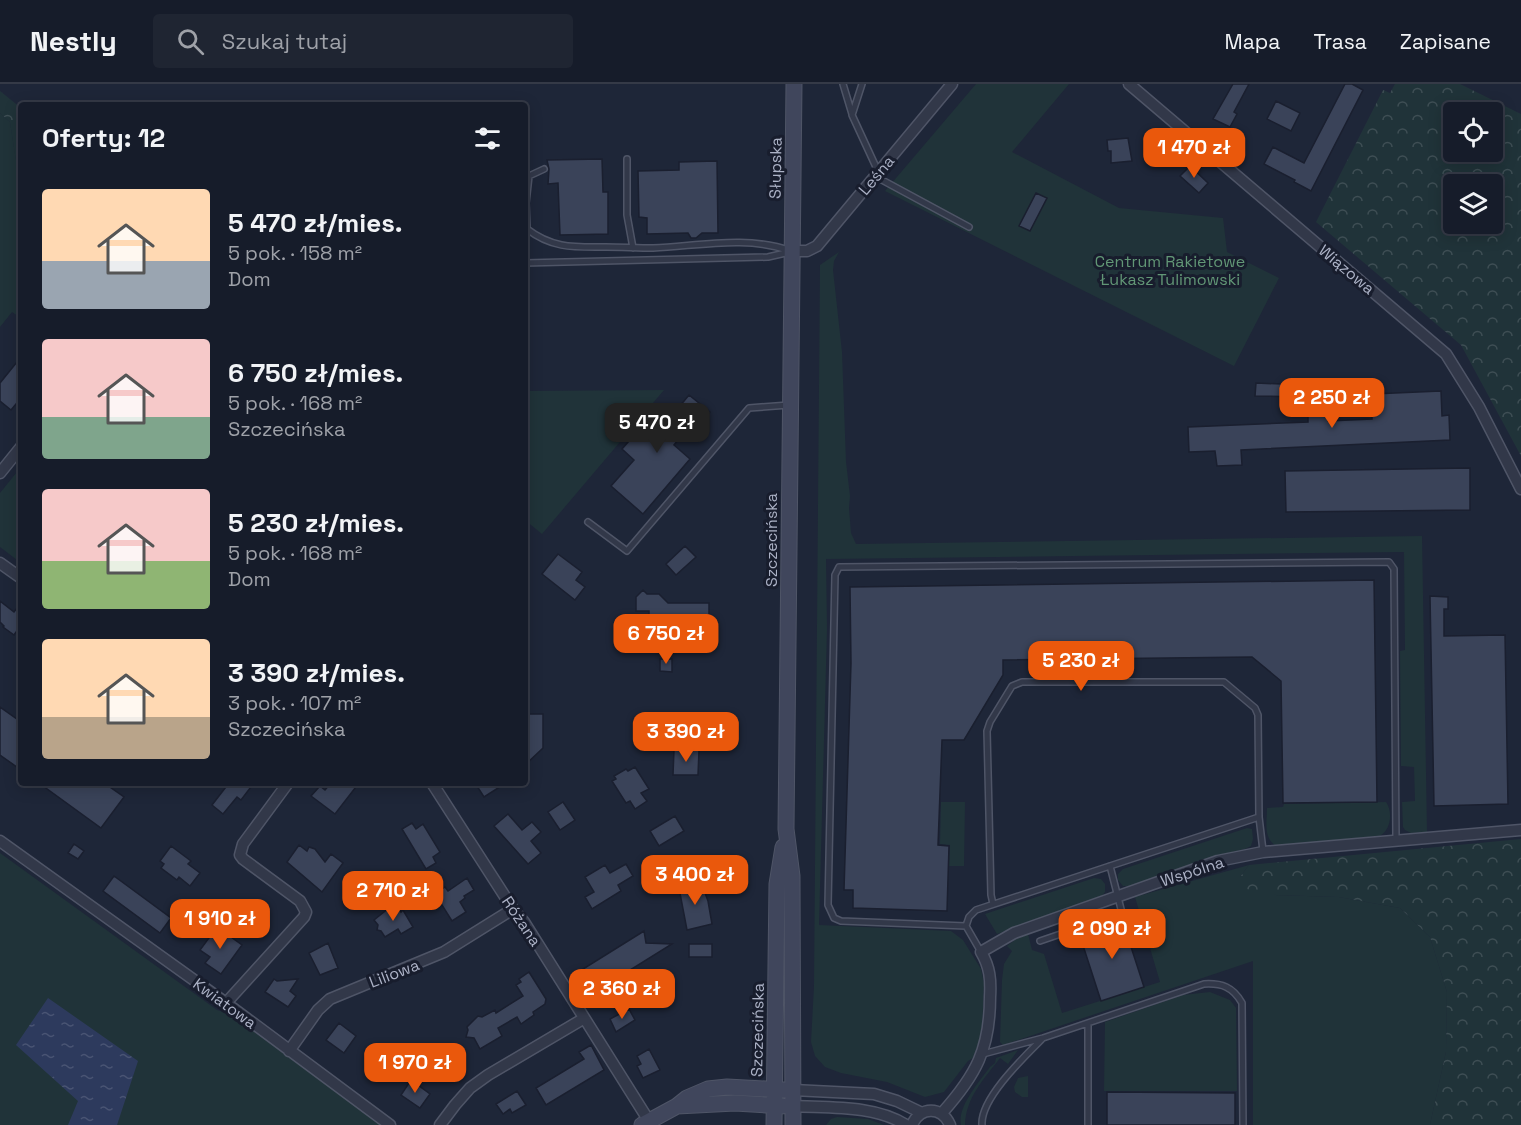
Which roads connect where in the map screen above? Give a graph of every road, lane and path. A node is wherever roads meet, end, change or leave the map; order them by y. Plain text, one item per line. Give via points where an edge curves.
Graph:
1 (794, 84) edge
2 (843, 84) edge
3 (862, 84) edge
4 (952, 84) edge
5 (1129, 84) edge
6 (852, 115) junction
7 (627, 159) dead end
8 (544, 169) dead end
9 (878, 173) junction
10 (528, 185) edge
11 (969, 227) dead end
12 (528, 230) edge
13 (633, 248) junction
14 (792, 251) junction
15 (528, 262) edge
16 (791, 405) junction
17 (18, 451) edge
18 (0, 473) edge
19 (1521, 489) edge
20 (588, 522) dead end
21 (0, 563) edge
22 (18, 576) edge
23 (286, 786) edge
24 (434, 786) edge
25 (1259, 817) junction
26 (786, 829) junction
27 (1521, 830) edge
28 (0, 841) edge
29 (1396, 841) junction
30 (1263, 852) junction
31 (1110, 866) junction
32 (1118, 897) junction
33 (993, 904) junction
34 (513, 909) junction
35 (966, 926) junction
36 (1040, 941) dead end
37 (981, 952) junction
38 (226, 1003) junction
39 (584, 1018) junction
40 (1088, 1023) junction
41 (1043, 1038) junction
42 (289, 1051) junction
43 (982, 1054) junction
44 (774, 1089) junction
45 (793, 1098) junction
46 (678, 1106) junction
47 (774, 1106) junction
48 (922, 1113) junction
49 (942, 1113) junction
50 (645, 1123) edge
51 (390, 1125) edge
52 (440, 1125) edge
53 (774, 1125) edge
54 (793, 1125) edge
55 (906, 1125) edge
56 (912, 1125) edge
57 (950, 1125) edge
58 (982, 1125) edge
59 (1088, 1125) edge
60 (1243, 1125) edge

1 - 14 main road, Słupska
2 - 6 lane
3 - 6 lane
4 - 9 street, Leśna
5 - 19 street, Wiązowa via 1446,354 1479,407
6 - 9 lane
7 - 13 lane via 627,215
8 - 10 lane via 529,176
9 - 11 lane via 882,180
9 - 14 street, Leśna via 817,246
12 - 13 lane via 555,244
13 - 14 lane via 759,242
14 - 15 lane via 768,257
14 - 16 main road, Szczecińska
16 - 20 lane via 748,408 627,551
16 - 26 main road, Szczecińska
17 - 18 street
21 - 22 street
23 - 38 street via 243,844 240,855 300,901 306,912
24 - 34 street, Różana
25 - 30 lane
25 - 31 lane
25 - 33 lane via 1258,716 1255,708 1224,682 1017,683 987,731
26 - 44 main road, Szczecińska via 777,884
26 - 45 main road, Szczecińska via 792,876
27 - 29 street, Wspólna
28 - 38 street, Kwiatowa
29 - 30 street, Wspólna
29 - 35 lane via 1395,569 1389,562 839,567 835,575 828,905 834,918 841,921
30 - 32 street, Wspólna via 1218,861
31 - 32 lane
31 - 33 lane
32 - 36 lane via 1122,913
32 - 37 street, Wspólna via 1014,933
33 - 35 lane via 972,912
34 - 39 street, Różana
34 - 42 street, Liliowa via 444,952 330,999
35 - 37 lane
37 - 43 street via 991,977 988,1033
38 - 42 street, Kwiatowa
39 - 50 street, Różana
39 - 52 street via 479,1082
40 - 41 lane
40 - 59 lane
40 - 60 lane via 1204,984 1229,988 1242,1003
41 - 43 lane
41 - 58 lane via 996,1092 984,1110
42 - 51 street, Kwiatowa
43 - 49 street via 965,1085
44 - 45 main road
44 - 46 main road via 708,1089
44 - 47 main road, Szczecińska
45 - 47 main road
45 - 48 street via 874,1094
45 - 54 main road, Szczecińska
45 - 55 street via 873,1112
46 - 47 main road
46 - 50 main road
47 - 53 main road, Szczecińska
48 - 49 street
48 - 56 street
49 - 57 street

